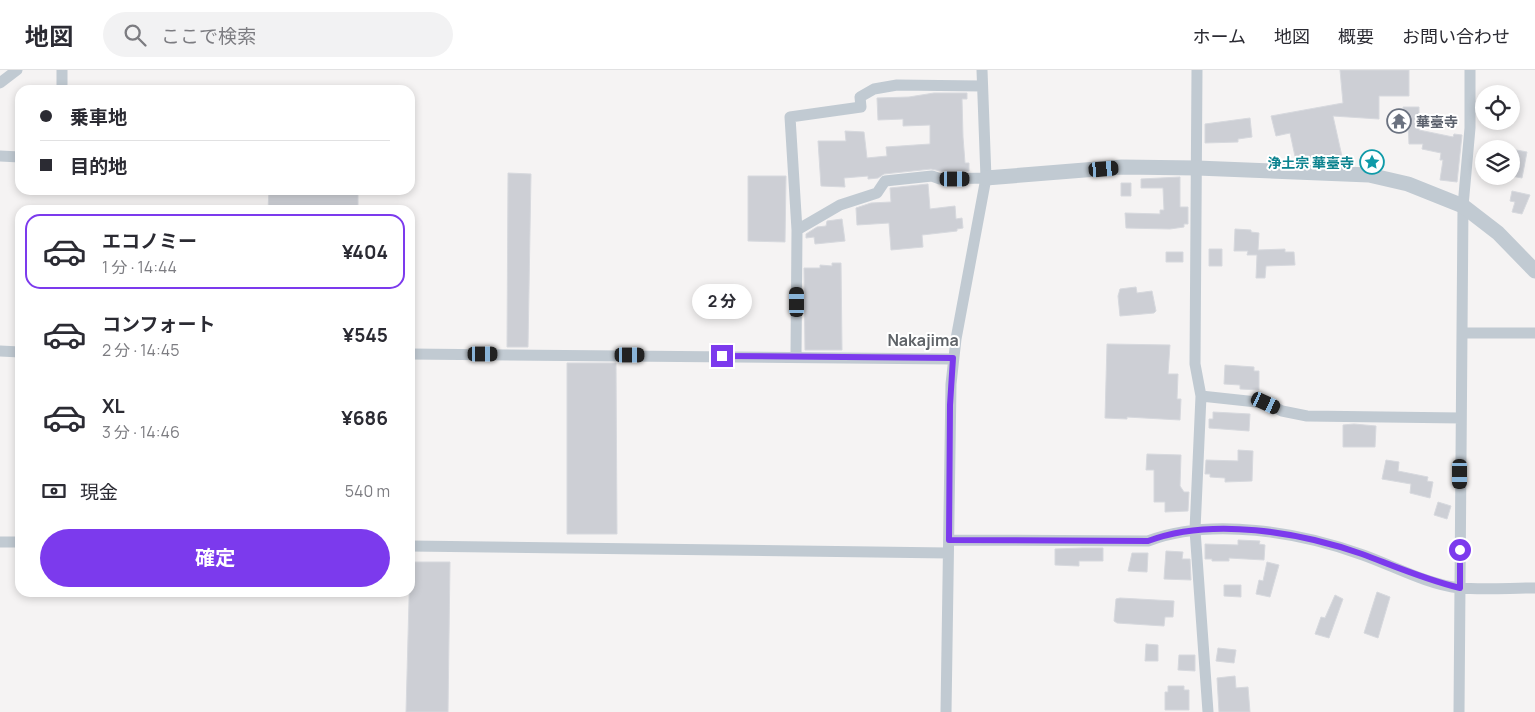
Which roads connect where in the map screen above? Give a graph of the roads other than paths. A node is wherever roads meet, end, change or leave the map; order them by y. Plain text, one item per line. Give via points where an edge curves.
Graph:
1 (17, 70) edge
2 (62, 70) edge
3 (982, 70) edge
4 (1197, 70) edge
5 (1470, 70) edge
6 (0, 84) edge
7 (62, 85) edge
8 (982, 86) junction
9 (0, 156) edge
10 (15, 157) edge
11 (1197, 168) junction
12 (986, 178) junction
13 (1463, 206) junction
14 (797, 230) junction
15 (1535, 271) edge
16 (1462, 333) junction
17 (1535, 333) edge
18 (0, 351) edge
19 (15, 352) edge
20 (415, 354) edge
21 (796, 356) junction
22 (953, 358) junction
23 (1201, 396) junction
24 (1460, 418) junction
25 (1196, 530) junction
26 (949, 540) junction
27 (0, 542) edge
28 (15, 542) edge
29 (415, 546) edge
30 (948, 553) junction
31 (1460, 588) junction
32 (1535, 588) edge
33 (946, 712) edge
34 (1208, 712) edge
35 (1459, 712) edge

1 - 6 street
2 - 7 street
3 - 8 street
4 - 11 street
5 - 13 street via 1470,128
8 - 12 street
8 - 14 street via 897,85 874,89 860,97 861,107 790,116
9 - 10 street
11 - 12 street via 1122,167
11 - 13 street via 1369,175 1408,184
11 - 23 street via 1196,364
12 - 14 street via 940,179 932,176 885,181 876,193 840,205
12 - 22 street
13 - 15 street via 1498,233
13 - 16 street
14 - 21 street
16 - 17 street
16 - 24 street
18 - 19 street
20 - 21 street
21 - 22 street
22 - 26 street
23 - 24 street via 1266,403 1282,411 1307,416
23 - 25 street
24 - 31 street
25 - 26 street via 1166,534 1148,541
25 - 31 street via 1260,531 1323,542
25 - 34 street
26 - 30 street
27 - 28 street
29 - 30 street
30 - 33 street
31 - 32 street
31 - 35 street

